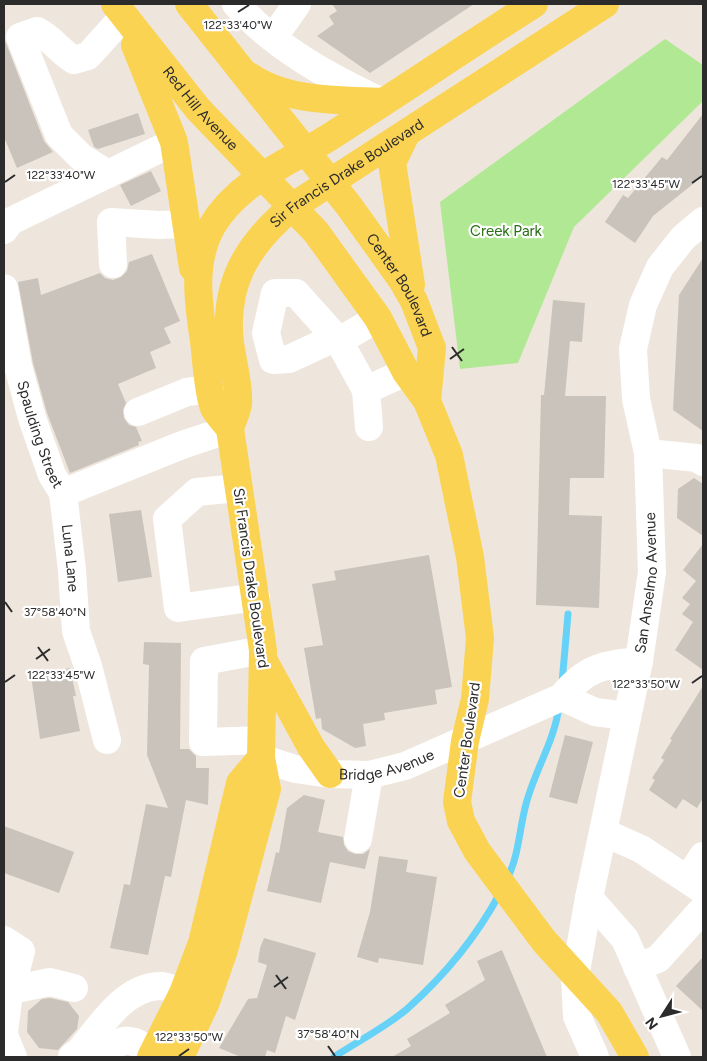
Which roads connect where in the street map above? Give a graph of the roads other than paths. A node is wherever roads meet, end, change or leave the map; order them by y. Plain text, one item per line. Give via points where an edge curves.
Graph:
1 (189, 4) edge
2 (209, 4) edge
3 (236, 4) edge
4 (297, 4) edge
5 (534, 4) edge
6 (605, 4) edge
7 (120, 10) edge
8 (273, 38) junction
9 (223, 47) junction
10 (241, 71) junction
11 (382, 102) junction
12 (406, 134) junction
13 (174, 142) junction
14 (304, 151) junction
15 (108, 174) junction
16 (262, 176) junction
17 (330, 182) junction
18 (292, 207) junction
19 (703, 221) edge
20 (187, 224) junction
21 (4, 230) edge
22 (112, 264) dead end
23 (4, 288) edge
24 (198, 300) junction
25 (414, 301) junction
26 (378, 318) junction
27 (406, 372) junction
28 (210, 388) junction
29 (366, 390) junction
30 (427, 401) junction
31 (138, 412) dead end
32 (369, 427) dead end
33 (230, 429) junction
34 (648, 453) junction
35 (703, 462) edge
36 (238, 488) junction
37 (63, 493) junction
38 (256, 597) junction
39 (264, 656) junction
40 (639, 661) junction
41 (572, 702) junction
42 (627, 716) junction
43 (107, 740) dead end
44 (465, 741) junction
45 (261, 749) junction
46 (330, 774) junction
47 (369, 775) junction
48 (603, 832) junction
49 (358, 839) dead end
50 (703, 856) edge
51 (696, 885) edge
52 (588, 898) junction
53 (703, 909) edge
54 (4, 940) edge
55 (638, 968) junction
56 (575, 977) junction
57 (74, 988) dead end
58 (12, 990) junction
59 (184, 993) junction
60 (4, 1033) edge
61 (152, 1055) edge
62 (13, 1057) edge
63 (72, 1057) edge
64 (100, 1057) edge
65 (180, 1057) edge
66 (595, 1057) edge
67 (635, 1057) edge
68 (677, 1057) edge

1 - 9 main road
2 - 9 main road
3 - 8 street
4 - 8 street
5 - 11 main road, Sir Francis Drake Boulevard
6 - 12 main road, Sir Francis Drake Boulevard
7 - 13 main road
7 - 15 street via 88,56 74,60 37,31 20,37 59,135 81,157
7 - 16 main road, Red Hill Avenue via 198,109
8 - 11 street via 333,78
9 - 10 main road
10 - 11 main road via 260,84 280,91 318,98
10 - 14 main road
11 - 14 main road, Sir Francis Drake Boulevard
12 - 17 main road, Sir Francis Drake Boulevard
12 - 25 main road via 392,163
13 - 15 street
13 - 20 main road
14 - 16 main road, Sir Francis Drake Boulevard
14 - 17 main road
15 - 21 street via 11,221
16 - 18 main road, Red Hill Avenue
16 - 24 main road, Sir Francis Drake Boulevard via 234,199 210,230 201,257
17 - 18 main road, Sir Francis Drake Boulevard
17 - 25 main road, Center Boulevard via 390,259
18 - 26 main road, Center Boulevard via 316,232
18 - 33 main road, Sir Francis Drake Boulevard via 257,240 236,279 230,303 229,329 238,403
19 - 34 street, San Anselmo Avenue via 683,238 660,267 643,305 632,350 636,399
20 - 22 street via 111,222
20 - 24 main road
23 - 37 street, Spaulding Street via 18,366 32,418 52,475
24 - 28 main road, Sir Francis Drake Boulevard
25 - 30 main road, Center Boulevard via 432,348
26 - 27 main road, Center Boulevard
26 - 29 street via 339,340
27 - 29 street
27 - 30 main road, Center Boulevard
28 - 31 street via 188,392
28 - 33 main road, Sir Francis Drake Boulevard via 214,407
29 - 32 street
30 - 44 main road, Center Boulevard via 449,455 470,557 480,638 475,699
33 - 36 main road, Sir Francis Drake Boulevard
33 - 37 street, Spaulding Street
34 - 35 street via 697,458
34 - 40 street, San Anselmo Avenue via 652,572
36 - 38 main road, Sir Francis Drake Boulevard
36 - 38 street via 197,492 167,519 178,608
37 - 43 street, Luna Lane via 76,631
38 - 39 main road, Sir Francis Drake Boulevard
39 - 45 main road, Sir Francis Drake Boulevard
39 - 45 street via 204,661 203,742
39 - 46 main road via 311,747
40 - 41 street, Bridge Avenue via 603,665 573,683
40 - 42 street, San Anselmo Avenue
41 - 42 street via 595,712
41 - 44 street, Bridge Avenue via 518,718
42 - 48 street, San Anselmo Avenue
44 - 47 street, Bridge Avenue via 404,766
44 - 56 main road, Center Boulevard via 457,802 461,821 477,851
45 - 46 street, Bridge Avenue via 295,770
45 - 59 main road via 240,783 214,902
45 - 65 main road, Sir Francis Drake Boulevard via 267,789 237,907 206,1002
46 - 47 street, Bridge Avenue
47 - 49 street
48 - 51 street via 641,849
48 - 52 street, San Anselmo Avenue
50 - 51 street
52 - 55 street via 625,939
52 - 56 street, San Anselmo Avenue
53 - 55 street via 658,959
54 - 58 street via 21,951
55 - 68 street
56 - 66 street, San Anselmo Avenue via 578,1016
56 - 67 main road, Center Boulevard via 609,1012
57 - 58 street via 50,982
58 - 60 street
59 - 61 main road
59 - 63 street via 162,986 139,989 117,1007
60 - 62 street
61 - 64 street via 139,1043 127,1039 116,1043

